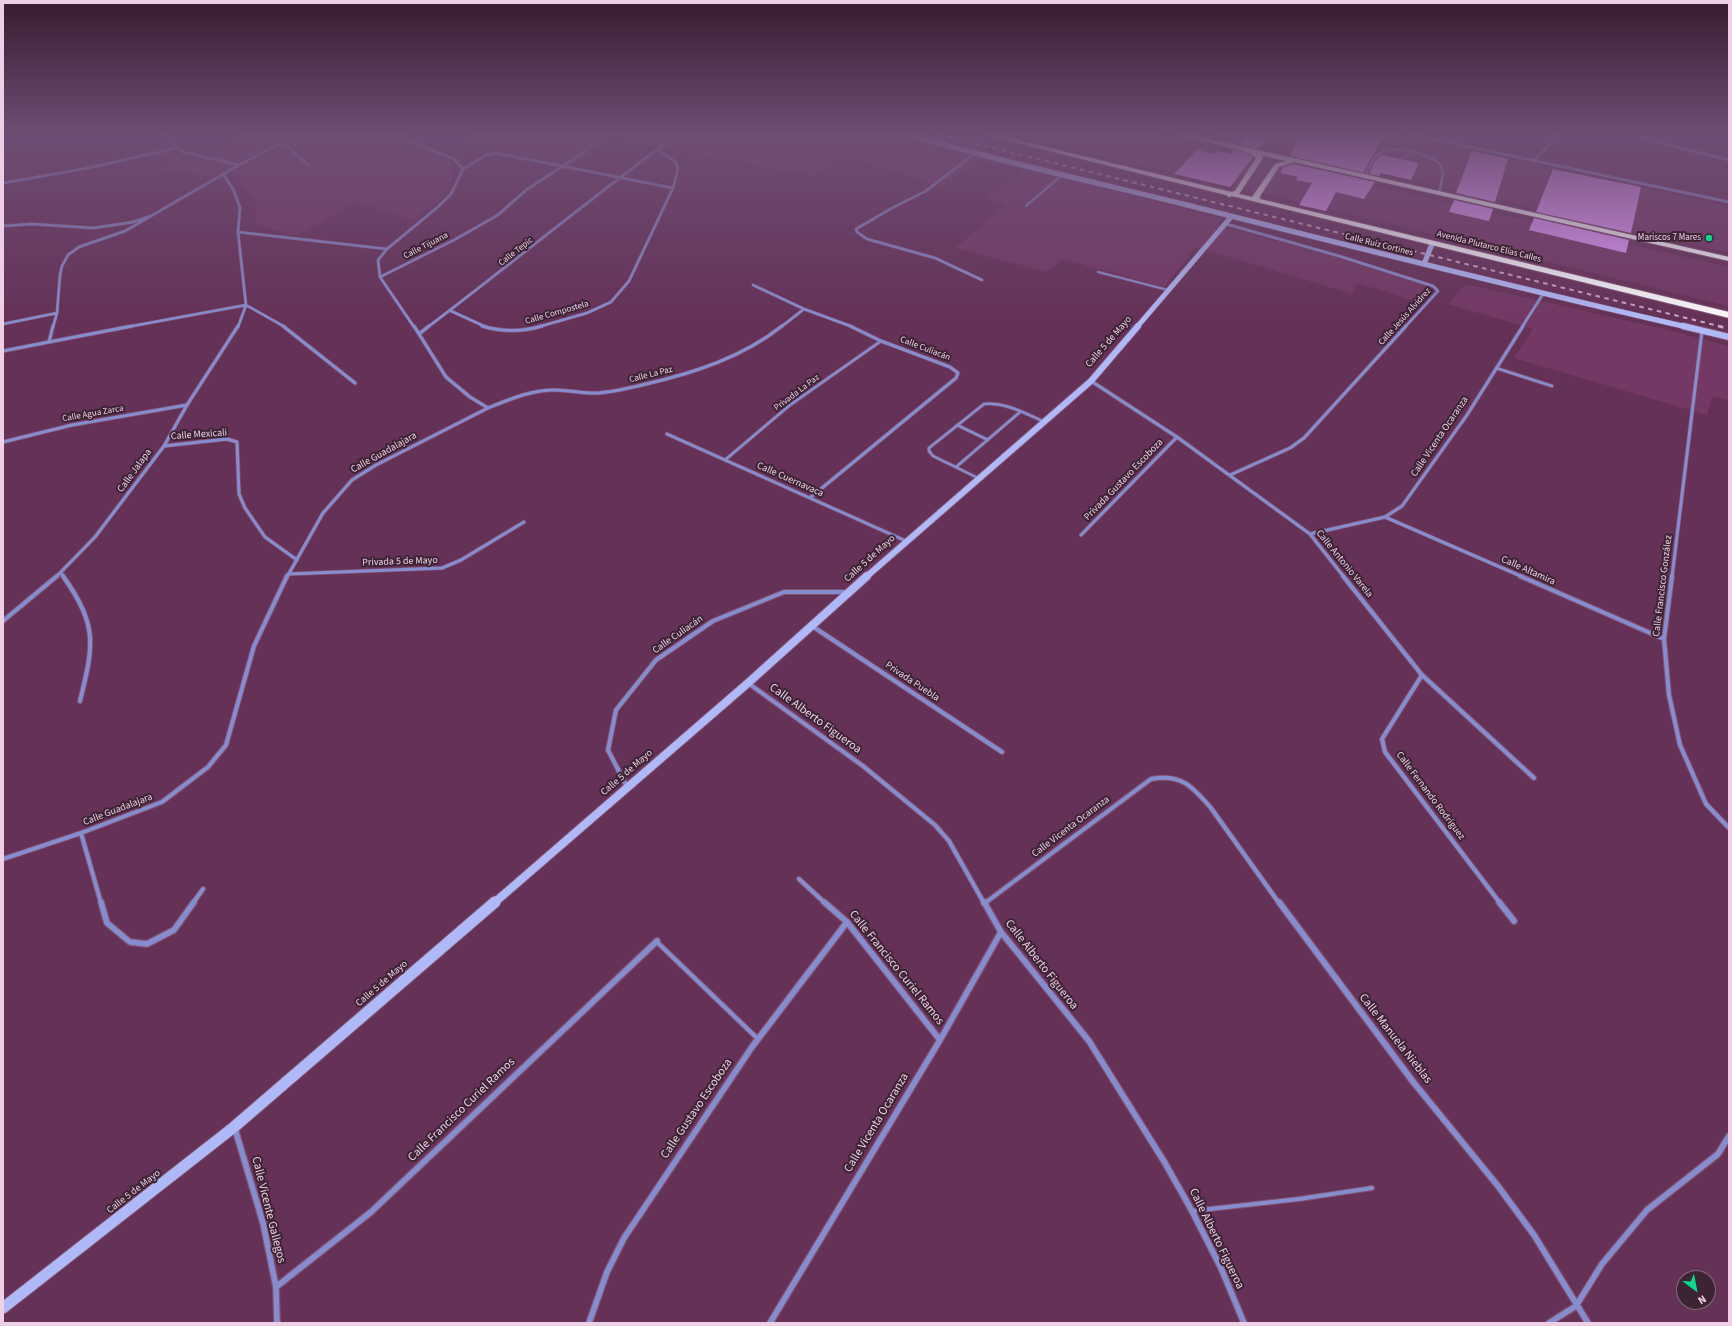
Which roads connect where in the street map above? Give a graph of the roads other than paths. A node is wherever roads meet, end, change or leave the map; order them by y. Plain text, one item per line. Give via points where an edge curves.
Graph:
1 (184, 197) edge
2 (235, 197) edge
3 (448, 197) edge
4 (519, 197) edge
5 (595, 197) edge
6 (669, 197) edge
7 (914, 197) edge
8 (1037, 197) edge
9 (1146, 197) edge
10 (1237, 197) edge
11 (1256, 197) edge
12 (1451, 197) edge
13 (1705, 197) edge
14 (1259, 202) junction
15 (1729, 202) edge
16 (1026, 206) dead end
17 (151, 216) junction
18 (1228, 220) junction
19 (3, 226) edge
20 (238, 232) junction
21 (1432, 244) junction
22 (387, 249) junction
23 (1729, 259) edge
24 (1424, 264) junction
25 (1098, 272) dead end
26 (380, 277) junction
27 (982, 280) dead end
28 (753, 284) dead end
29 (1168, 290) junction
30 (1543, 294) junction
31 (246, 305) junction
32 (804, 309) junction
33 (451, 311) junction
34 (57, 313) junction
35 (1729, 315) edge
36 (3, 324) edge
37 (1702, 330) junction
38 (419, 334) junction
39 (1729, 337) edge
40 (881, 341) junction
41 (49, 342) junction
42 (3, 350) edge
43 (1496, 368) junction
44 (1091, 381) junction
45 (356, 382) dead end
46 (1552, 386) dead end
47 (187, 405) junction
48 (488, 408) junction
49 (1020, 412) junction
50 (1043, 421) junction
51 (957, 426) junction
52 (667, 434) dead end
53 (1177, 437) junction
54 (988, 440) junction
55 (3, 442) edge
56 (164, 446) junction
57 (725, 460) junction
58 (956, 467) junction
59 (1230, 476) junction
60 (978, 478) junction
61 (811, 497) junction
62 (1385, 517) junction
63 (524, 522) dead end
64 (1310, 534) junction
65 (1081, 535) dead end
66 (906, 541) junction
67 (297, 560) junction
68 (61, 573) junction
69 (288, 574) junction
70 (850, 592) junction
71 (3, 621) edge
72 (812, 626) junction
73 (1664, 639) junction
74 (1422, 674) junction
75 (748, 683) junction
76 (80, 701) dead end
77 (1002, 752) dead end
78 (1174, 777) joint
79 (1534, 778) dead end
80 (627, 787) junction
81 (1729, 828) edge
82 (81, 833) junction
83 (3, 859) edge
84 (799, 879) dead end
85 (203, 889) dead end
86 (984, 903) junction
87 (847, 922) junction
88 (1514, 922) dead end
89 (1001, 932) junction
90 (656, 941) joint
91 (758, 1039) junction
92 (940, 1040) junction
93 (234, 1127) junction
94 (1729, 1136) edge
95 (1372, 1188) dead end
96 (1192, 1211) junction
97 (276, 1287) junction
98 (1576, 1306) junction
99 (3, 1308) edge
100 (277, 1323) edge
101 (589, 1323) edge
102 (770, 1323) edge
103 (1244, 1323) edge
104 (1549, 1323) edge
105 (1588, 1323) edge

1 - 17 street
2 - 20 street, Calle Jalapa via 240,208
3 - 22 street
4 - 26 street, Calle Tijuana via 494,217
5 - 33 street, Calle Tepic
6 - 33 street, Calle Compostela via 629,281 611,302 587,313 518,331 494,330
7 - 27 street via 856,229 857,232 867,239 935,258
8 - 16 lane
9 - 18 street, Calle Ruíz Cortines
10 - 14 highway, Avenida Plutarco Elías Calles
11 - 14 highway
12 - 23 highway
13 - 15 street
14 - 21 highway, Avenida Plutarco Elías Calles
17 - 19 street via 104,227 31,224
17 - 34 street via 125,231 72,251 62,266
18 - 24 street, Calle Ruíz Cortines
18 - 29 street, Calle 5 de Mayo
18 - 59 street, Calle Jesús Alvidrez via 1401,275 1433,286 1438,291 1304,438 1290,448
20 - 22 street
20 - 31 street, Calle Jalapa
21 - 24 street
21 - 35 highway, Avenida Plutarco Elías Calles
22 - 26 street via 378,260
24 - 30 street, Calle Ruíz Cortines
25 - 29 lane
26 - 38 street
28 - 32 street, Calle Culiacán
29 - 44 street, Calle 5 de Mayo
30 - 37 street, Calle Ruíz Cortines
30 - 43 street, Calle Vicenta Ocaranza
31 - 41 street
31 - 45 street via 289,330
31 - 47 street, Calle Jalapa via 231,340
32 - 40 street, Calle Culiacán
32 - 48 street, Calle La Paz via 748,348 691,371 655,382 597,393 540,390 525,393
33 - 38 street, Calle Tepic
34 - 36 street
34 - 41 street
37 - 39 street, Calle Ruíz Cortines
37 - 73 street, Calle Francisco González
38 - 48 street via 446,377
40 - 57 lane, Privada La Paz via 790,405
40 - 61 street, Calle Culiacán via 950,367 958,373 956,378
41 - 42 street
43 - 46 lane
43 - 62 street, Calle Vicenta Ocaranza via 1421,481 1402,506
44 - 50 street, Calle 5 de Mayo
44 - 53 street, Calle Antonio Varela
47 - 55 street, Calle Agua Zarca via 72,425
47 - 56 street, Calle Jalapa
48 - 67 street, Calle Guadalajara via 376,465 352,480 323,512
49 - 50 lane
49 - 51 lane via 1001,405 984,404
49 - 54 lane
50 - 60 street, Calle 5 de Mayo
51 - 54 lane
51 - 58 lane via 929,448 934,456
52 - 57 street, Calle Cuernavaca
53 - 59 street, Calle Antonio Varela
53 - 65 street, Privada Gustavo Escoboza
54 - 58 lane
56 - 67 street, Calle Mexicali via 227,439 237,442 239,494 244,508 265,537
56 - 68 street, Calle Jalapa via 94,537
57 - 61 street, Calle Cuernavaca
58 - 60 lane
59 - 64 street, Calle Antonio Varela
60 - 66 street, Calle 5 de Mayo
61 - 66 street, Calle Cuernavaca
62 - 64 street, Calle Vicenta Ocaranza
62 - 73 street, Calle Altamira
63 - 69 street, Privada 5 de Mayo via 461,560 442,568
64 - 74 street, Calle Antonio Varela
66 - 70 street, Calle 5 de Mayo
67 - 69 street, Calle Guadalajara
68 - 71 street, Calle Jalapa
68 - 76 street via 89,621 91,653
69 - 82 street, Calle Guadalajara via 254,646 226,745 208,767 162,802
70 - 72 street, Calle 5 de Mayo
70 - 80 street, Calle Culiacán via 784,592 714,621 656,660 616,710 608,750
72 - 75 street, Calle 5 de Mayo
72 - 77 street, Privada Puebla
73 - 81 street, Calle Francisco González via 1669,695 1680,745 1706,804
74 - 79 street, Calle Antonio Varela
74 - 88 street, Calle Fernando Rodríguez via 1382,739 1385,752
75 - 80 street, Calle 5 de Mayo
75 - 86 street, Calle Alberto Figueroa via 863,766 935,825 949,841
78 - 86 street, Calle Vicenta Ocaranza via 1162,776 1151,779
78 - 98 street, Calle Manuela Nieblas via 1196,792 1211,808 1323,963 1534,1235
80 - 93 street, Calle 5 de Mayo
82 - 83 street, Calle Guadalajara
82 - 85 street via 107,923 130,942 147,944 174,930
84 - 87 street, Calle Francisco Curiel Ramos
86 - 89 street, Calle Alberto Figueroa
87 - 91 street, Calle Gustavo Escoboza
87 - 92 street, Calle Francisco Curiel Ramos
89 - 92 street, Calle Vicenta Ocaranza
89 - 96 street, Calle Alberto Figueroa via 1089,1042
90 - 91 lane
90 - 97 street, Calle Francisco Curiel Ramos via 371,1212
91 - 101 street, Calle Gustavo Escoboza via 624,1238 607,1272
92 - 102 street, Calle Vicenta Ocaranza
93 - 97 street, Calle Vicente Gallegos via 263,1223
93 - 99 street, Calle 5 de Mayo
94 - 98 street via 1718,1154 1647,1210 1602,1264
95 - 96 lane
96 - 103 street, Calle Alberto Figueroa via 1221,1268
97 - 100 street, Calle Vicente Gallegos
98 - 104 street
98 - 105 street, Calle Manuela Nieblas

